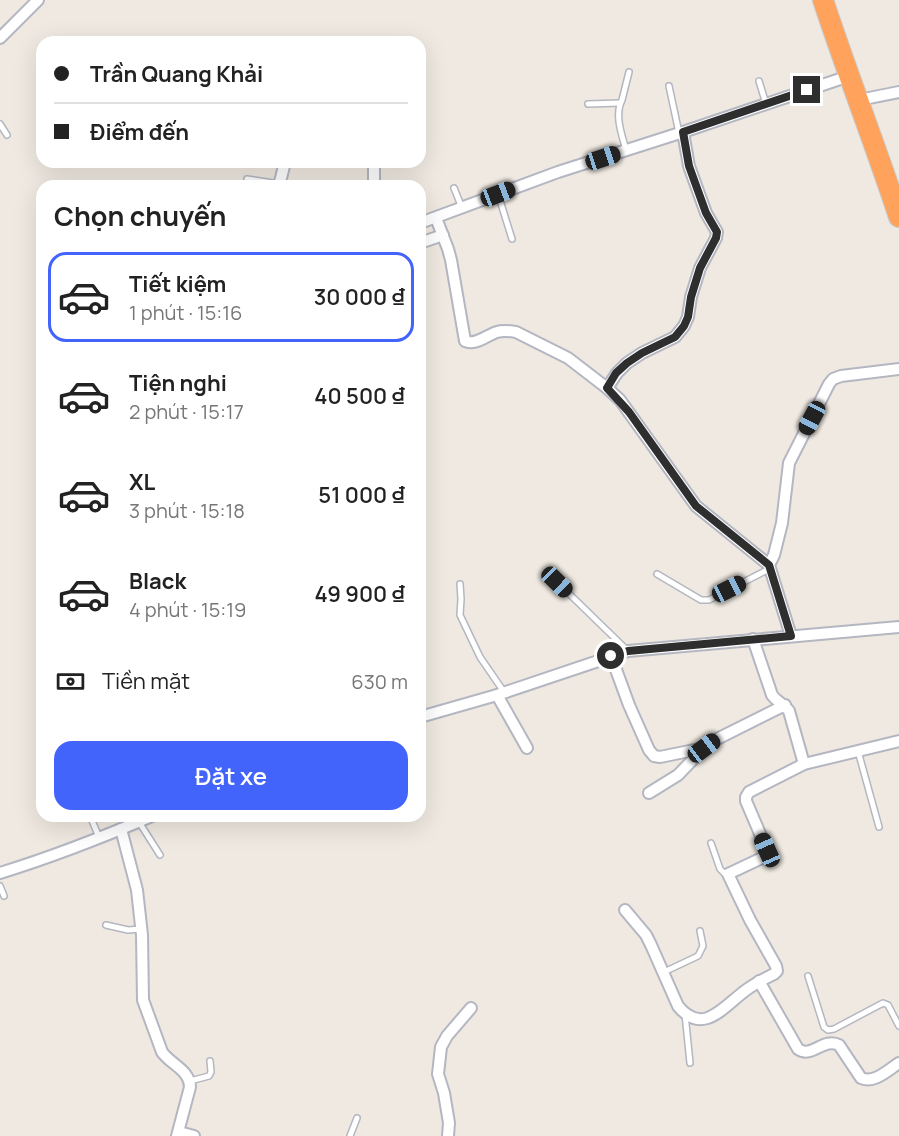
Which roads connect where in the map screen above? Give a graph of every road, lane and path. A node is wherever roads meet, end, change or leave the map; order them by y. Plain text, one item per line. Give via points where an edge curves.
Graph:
1 (38, 0) edge
2 (823, 0) edge
3 (0, 38) edge
4 (629, 72) dead end
5 (849, 76) junction
6 (759, 81) dead end
7 (669, 86) dead end
8 (899, 92) edge
9 (859, 100) junction
10 (620, 103) junction
11 (588, 104) dead end
12 (766, 104) junction
13 (0, 124) edge
14 (681, 133) junction
15 (7, 135) dead end
16 (626, 150) junction
17 (247, 179) dead end
18 (252, 180) edge
19 (454, 188) dead end
20 (498, 194) junction
21 (462, 208) junction
22 (899, 217) edge
23 (436, 218) junction
24 (426, 221) edge
25 (443, 235) junction
26 (512, 238) dead end
27 (426, 241) edge
28 (899, 369) edge
29 (607, 388) junction
30 (770, 567) junction
31 (657, 574) dead end
32 (557, 582) dead end
33 (460, 584) dead end
34 (899, 627) edge
35 (791, 636) junction
36 (753, 639) junction
37 (628, 651) junction
38 (611, 656) junction
39 (500, 694) junction
40 (785, 705) junction
41 (426, 715) edge
42 (899, 741) edge
43 (527, 748) dead end
44 (704, 748) junction
45 (858, 751) junction
46 (804, 764) junction
47 (649, 793) dead end
48 (93, 822) edge
49 (139, 822) joint
50 (879, 827) dead end
51 (122, 829) junction
52 (99, 837) junction
53 (711, 843) dead end
54 (160, 855) dead end
55 (0, 873) edge
56 (728, 874) junction
57 (0, 886) edge
58 (4, 896) dead end
59 (625, 910) dead end
60 (106, 925) dead end
61 (141, 929) junction
62 (700, 931) dead end
63 (664, 972) junction
64 (808, 976) dead end
65 (759, 981) junction
66 (471, 1008) dead end
67 (685, 1014) junction
68 (899, 1026) edge
69 (210, 1061) dead end
70 (899, 1063) edge
71 (690, 1064) dead end
72 (190, 1081) junction
73 (357, 1118) dead end
74 (178, 1134) edge
75 (194, 1136) edge
76 (350, 1136) edge
77 (448, 1136) edge

1 - 3 street
2 - 5 highway
4 - 10 lane
5 - 9 highway
5 - 12 street
6 - 12 lane
7 - 14 lane
8 - 9 street
9 - 22 highway
10 - 11 lane
10 - 16 lane via 619,121
12 - 14 street
13 - 15 lane
14 - 16 street
14 - 29 street via 716,238 700,268 684,326 675,337 627,363
16 - 20 street
17 - 18 lane
19 - 21 lane
20 - 21 street
20 - 26 lane
21 - 23 street
23 - 24 street
23 - 25 street
25 - 27 street
25 - 29 street via 465,341 471,343 507,330 516,332 560,353
28 - 30 street via 831,381 789,463 782,523
29 - 30 street via 629,412 696,506
30 - 31 lane via 709,600 700,600
30 - 35 street
32 - 37 lane
33 - 39 lane via 460,615
34 - 35 street
35 - 36 street
36 - 37 street
36 - 40 street via 772,695
37 - 38 street
38 - 39 street
38 - 44 street via 654,756
39 - 41 street
39 - 43 street
40 - 44 street
40 - 46 street
42 - 45 street
44 - 47 street via 678,775
45 - 46 street
45 - 50 lane
46 - 56 street via 749,792 746,801 767,854
48 - 52 lane
49 - 51 street
49 - 54 lane
51 - 52 street
51 - 61 street
52 - 55 street
53 - 56 lane via 720,869
56 - 65 street via 776,966 774,974
57 - 58 lane
59 - 63 street via 646,935
60 - 61 lane
61 - 72 street via 143,1000 162,1052
62 - 63 lane via 703,946 698,956
63 - 67 street
64 - 68 lane via 828,1030 883,1003
65 - 67 street via 715,1015 694,1019
65 - 70 street via 801,1052 835,1043 867,1081
66 - 77 street via 441,1047 438,1074 449,1123
67 - 71 lane
69 - 72 lane via 209,1076
72 - 74 street
73 - 76 lane
74 - 75 street

